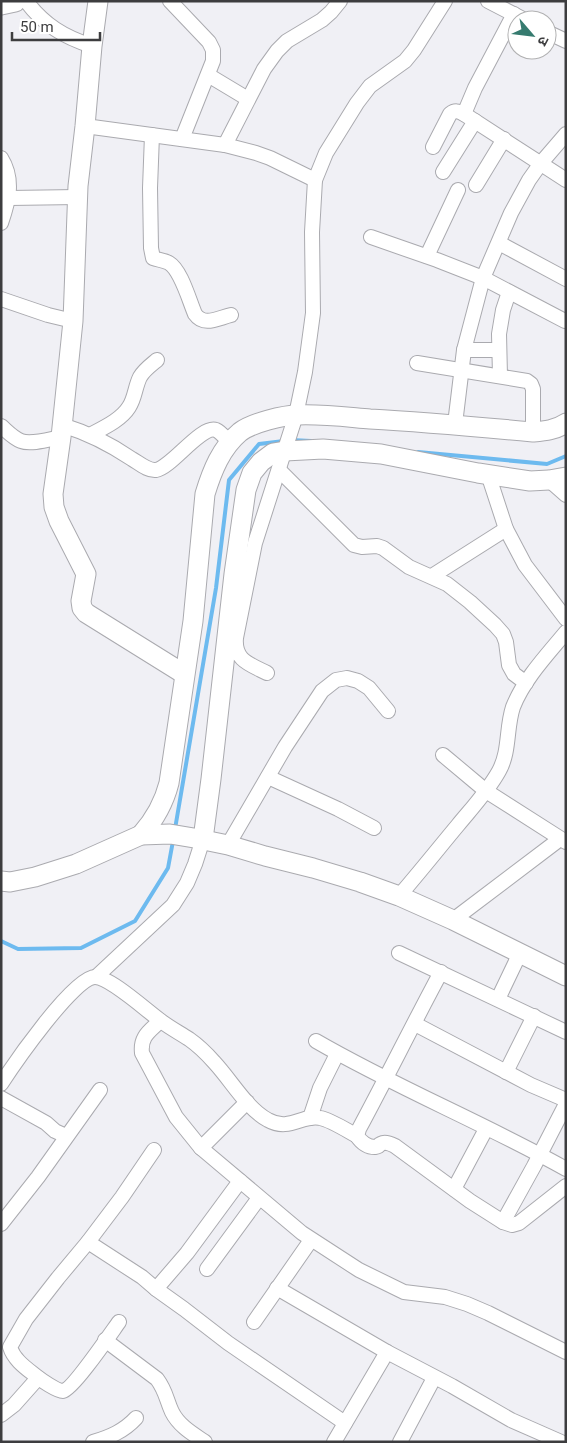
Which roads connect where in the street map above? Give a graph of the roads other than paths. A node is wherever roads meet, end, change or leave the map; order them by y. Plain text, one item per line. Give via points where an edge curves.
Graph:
1 (15, 1) edge
2 (26, 1) edge
3 (98, 1) edge
4 (170, 1) edge
5 (340, 1) edge
6 (445, 1) edge
7 (488, 1) edge
8 (1, 4) edge
9 (507, 11) edge
10 (507, 36) edge
11 (92, 46) junction
12 (208, 74) junction
13 (248, 99) junction
14 (470, 117) junction
15 (85, 126) junction
16 (566, 134) edge
17 (152, 135) junction
18 (182, 139) junction
19 (504, 139) junction
20 (225, 145) junction
21 (433, 147) dead end
22 (1, 158) edge
23 (541, 163) junction
24 (443, 172) dead end
25 (315, 180) junction
26 (566, 180) edge
27 (476, 185) dead end
28 (458, 190) dead end
29 (78, 197) junction
30 (5, 199) edge
31 (1, 222) edge
32 (371, 237) dead end
33 (499, 243) junction
34 (427, 256) junction
35 (484, 278) junction
36 (566, 279) edge
37 (509, 292) junction
38 (1, 300) edge
39 (231, 315) dead end
40 (74, 321) junction
41 (565, 321) edge
42 (464, 350) junction
43 (499, 350) junction
44 (157, 360) dead end
45 (417, 363) dead end
46 (461, 371) junction
47 (500, 376) junction
48 (296, 417) junction
49 (455, 424) junction
50 (566, 424) edge
51 (1, 426) edge
52 (62, 431) junction
53 (533, 432) junction
54 (90, 435) junction
55 (230, 443) junction
56 (285, 449) junction
57 (279, 470) junction
58 (488, 474) junction
59 (558, 478) edge
60 (566, 495) edge
61 (506, 530) junction
62 (432, 576) junction
63 (566, 619) edge
64 (566, 632) edge
65 (267, 673) dead end
66 (184, 674) junction
67 (526, 683) junction
68 (388, 711) dead end
69 (443, 754) dead end
70 (268, 777) junction
71 (486, 791) junction
72 (374, 828) dead end
73 (148, 835) junction
74 (198, 839) junction
75 (563, 841) edge
76 (228, 845) junction
77 (1, 881) edge
78 (399, 896) junction
79 (453, 920) junction
80 (400, 953) dead end
81 (520, 953) junction
82 (441, 972) junction
83 (566, 976) edge
84 (96, 977) junction
85 (498, 999) junction
86 (534, 1016) junction
87 (160, 1021) junction
88 (415, 1024) junction
89 (566, 1032) edge
90 (316, 1041) dead end
91 (337, 1054) junction
92 (5, 1067) edge
93 (506, 1072) junction
94 (386, 1079) junction
95 (1, 1084) edge
96 (100, 1090) dead end
97 (1, 1098) edge
98 (566, 1100) edge
99 (247, 1102) junction
100 (566, 1104) edge
101 (310, 1118) junction
102 (486, 1128) junction
103 (66, 1136) junction
104 (357, 1136) junction
105 (201, 1148) junction
106 (154, 1150) dead end
107 (540, 1155) junction
108 (566, 1169) edge
109 (240, 1181) junction
110 (566, 1186) edge
111 (454, 1189) junction
112 (259, 1198) junction
113 (503, 1222) junction
114 (1, 1224) edge
115 (311, 1240) junction
116 (88, 1242) junction
117 (207, 1269) dead end
118 (277, 1288) junction
119 (156, 1289) junction
120 (119, 1322) dead end
121 (254, 1322) dead end
122 (105, 1340) junction
123 (387, 1352) junction
124 (566, 1352) edge
125 (38, 1378) junction
126 (434, 1378) junction
127 (1, 1415) edge
128 (136, 1418) dead end
129 (345, 1423) junction
130 (93, 1442) edge
131 (205, 1442) edge
132 (334, 1442) edge
133 (400, 1442) edge
134 (561, 1442) edge

1 - 8 main road
2 - 11 street via 43,20 62,34
3 - 11 street
4 - 12 street via 209,42 213,61
5 - 13 street via 322,20 287,41 264,70
6 - 25 street via 405,61 370,86 357,102 326,153
7 - 9 street
10 - 14 street via 475,88
11 - 15 street
12 - 13 street
12 - 18 street
13 - 20 street
14 - 19 street
14 - 21 street via 453,111
14 - 24 street
15 - 17 street
15 - 29 street
16 - 23 street
17 - 18 street
17 - 39 street via 153,258 173,266 198,319 209,321
18 - 20 street
19 - 23 street
19 - 27 street
20 - 25 street via 263,155
22 - 30 street via 8,176
23 - 26 street
23 - 33 street via 529,180
25 - 48 street via 313,313
28 - 34 street
29 - 30 street
29 - 40 street
30 - 31 street
32 - 34 street
33 - 35 street
33 - 36 street
34 - 35 street
35 - 37 street
35 - 42 street
37 - 41 street
37 - 43 street via 500,326
38 - 40 street
40 - 52 street
42 - 43 street
42 - 46 street
43 - 47 street
44 - 54 street via 140,377 129,408
45 - 46 street
46 - 47 street
46 - 49 street
47 - 53 street via 531,384
48 - 49 street
48 - 55 street via 260,422 241,431
48 - 56 street
49 - 53 street
50 - 53 street
51 - 52 street via 14,437 28,442
52 - 54 street
52 - 66 street via 54,507 86,574 82,608
54 - 55 street via 152,470 166,465 210,430 218,431
55 - 66 street via 210,475 205,494 193,621
56 - 57 street
56 - 58 street via 381,454
56 - 74 street via 261,462 252,473 246,490 211,779
57 - 62 street via 354,545 383,548 410,567
57 - 65 street via 255,543 236,648 246,662
58 - 59 street via 530,481
58 - 61 street
59 - 60 street
61 - 62 street
61 - 63 street via 525,565
62 - 67 street via 447,584 495,624 506,642 509,665 514,674
64 - 67 street
66 - 73 street via 169,783
67 - 71 street via 514,707 505,758
68 - 70 street via 369,688 358,681 336,680 322,690
69 - 71 street
70 - 72 street
70 - 76 street
71 - 75 street
71 - 78 street
73 - 74 street via 170,834
73 - 77 street via 76,864 10,882
74 - 76 street
74 - 84 street via 196,864 173,905
75 - 79 street
76 - 78 street via 341,876
78 - 79 street
79 - 81 street
80 - 82 street
81 - 83 street
81 - 85 street
82 - 85 street
82 - 88 street
84 - 87 street via 116,986
84 - 92 street via 82,982
85 - 86 street
86 - 89 street
86 - 93 street
87 - 99 street via 204,1050
87 - 105 street via 143,1038 142,1053 176,1117
88 - 93 street
88 - 94 street
90 - 91 street
91 - 94 street
91 - 101 street
92 - 95 street
93 - 98 street
94 - 102 street
94 - 104 street
96 - 103 street
97 - 103 street
99 - 101 street via 269,1121 280,1124
99 - 105 street
100 - 107 street
101 - 104 street via 318,1117
102 - 107 street
102 - 111 street
103 - 114 street
104 - 111 street via 360,1141 374,1147 383,1143 395,1146
105 - 109 street
106 - 116 street
107 - 108 street
107 - 113 street
109 - 112 street
109 - 119 street
110 - 113 street via 520,1223
111 - 113 street
112 - 115 street
112 - 117 street
115 - 118 street
115 - 124 street via 359,1270 404,1292 445,1297 467,1304
116 - 119 street
116 - 125 street via 36,1306 10,1347 12,1354
118 - 121 street
118 - 123 street
119 - 129 street
120 - 122 street
122 - 125 street via 64,1391
122 - 131 street via 157,1379 177,1420
123 - 126 street
123 - 129 street
125 - 127 street
126 - 133 street
126 - 134 street via 511,1420
128 - 130 street via 128,1427
129 - 132 street

